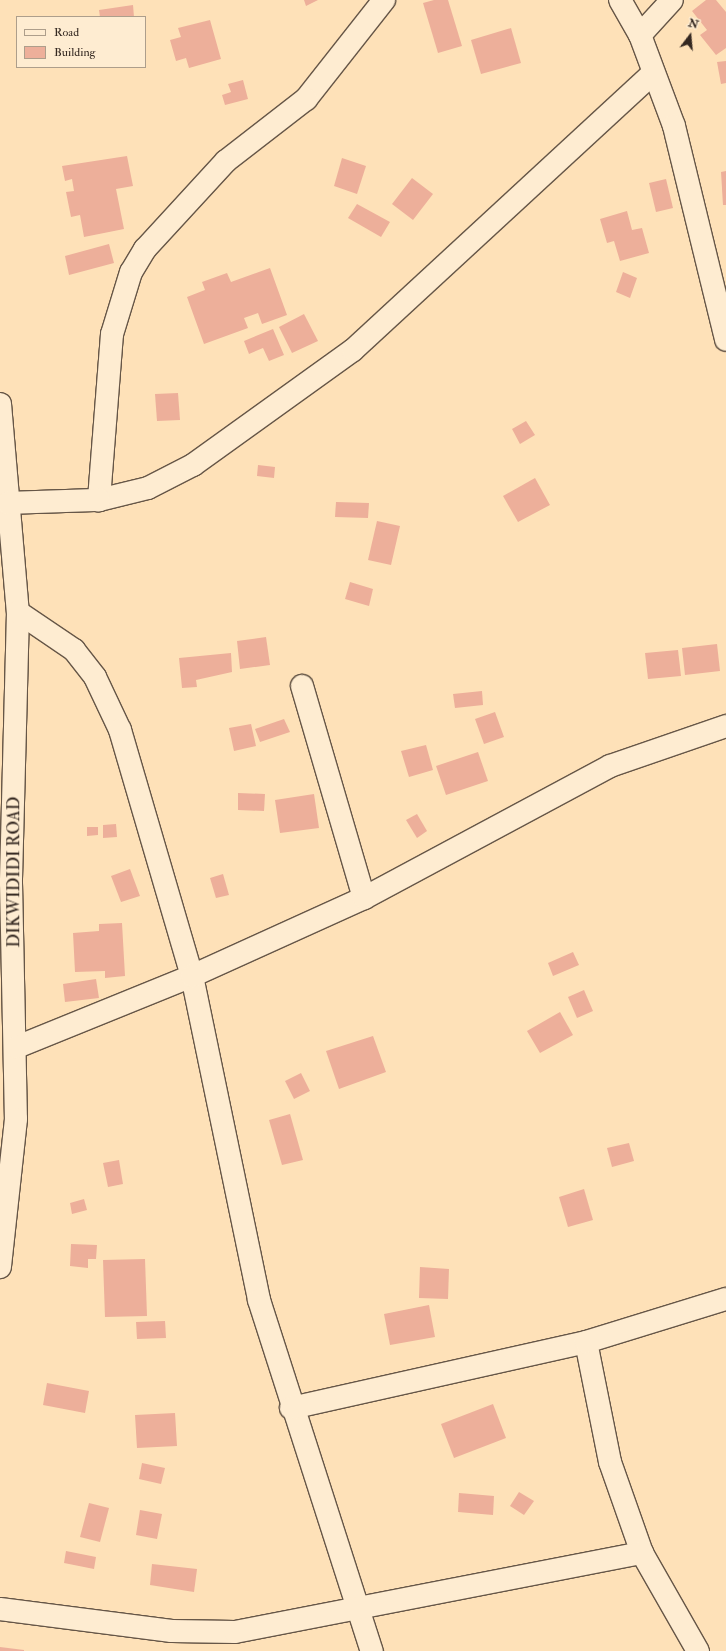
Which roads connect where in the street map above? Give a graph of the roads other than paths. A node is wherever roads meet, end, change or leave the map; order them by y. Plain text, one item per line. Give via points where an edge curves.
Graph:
1 (384, 0) edge
2 (620, 0) edge
3 (672, 0) edge
4 (640, 35) junction
5 (653, 73) junction
6 (724, 327) edge
7 (0, 404) edge
8 (99, 500) junction
9 (8, 503) junction
10 (18, 612) junction
11 (302, 686) dead end
12 (9, 696) edge
13 (726, 726) edge
14 (5, 885) edge
15 (364, 898) junction
16 (192, 976) junction
17 (17, 1047) junction
18 (0, 1267) edge
19 (726, 1299) edge
20 (586, 1342) junction
21 (291, 1408) junction
22 (642, 1553) junction
23 (0, 1609) edge
24 (357, 1611) junction
25 (372, 1651) edge
26 (698, 1651) edge

1 - 8 street via 306,99 226,161 145,249 131,272 112,334
2 - 4 street
3 - 4 street
4 - 5 street
5 - 6 street via 674,126
5 - 8 street via 353,350 193,465 148,488
7 - 9 street, DIKWIDIDI ROAD
8 - 9 street
9 - 10 street, DIKWIDIDI ROAD
10 - 12 street, DIKWIDIDI ROAD
10 - 16 street via 74,650 95,677 120,730
11 - 15 street
12 - 14 street, DIKWIDIDI ROAD
13 - 15 street via 610,766
14 - 17 street, DIKWIDIDI ROAD
15 - 16 street
16 - 17 street
16 - 21 street via 259,1300
17 - 18 street, DIKWIDIDI ROAD via 11,1183
19 - 20 street
20 - 21 street
20 - 22 street via 610,1462
21 - 24 street
22 - 24 street
22 - 26 street
23 - 24 street via 204,1633 235,1632
24 - 25 street

